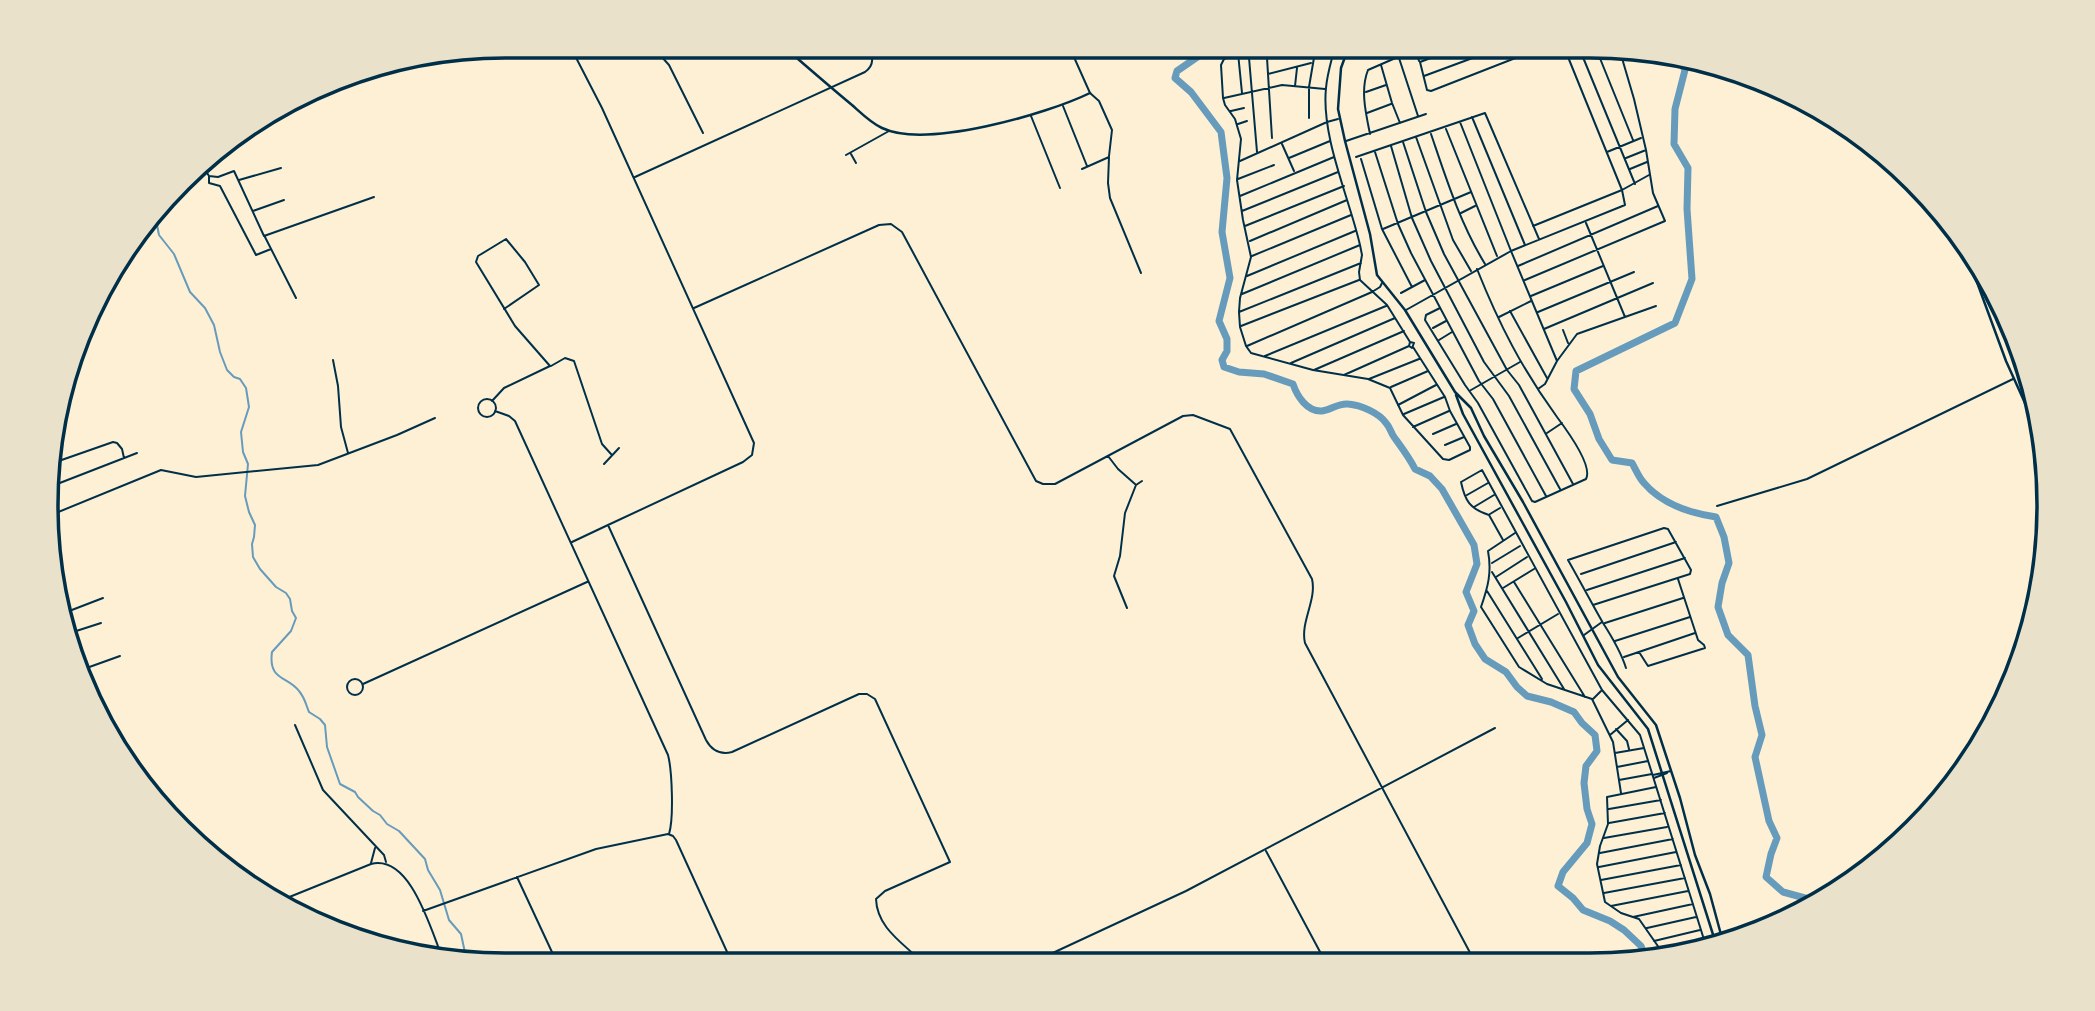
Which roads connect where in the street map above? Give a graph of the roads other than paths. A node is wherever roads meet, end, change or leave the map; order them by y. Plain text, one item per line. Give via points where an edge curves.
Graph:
1 (575, 58) edge
2 (663, 58) edge
3 (797, 58) edge
4 (873, 58) edge
5 (1074, 58) edge
6 (1227, 58) edge
7 (1239, 58) edge
8 (1249, 58) edge
9 (1267, 58) edge
10 (1314, 58) edge
11 (1332, 58) edge
12 (1346, 58) edge
13 (1396, 58) edge
14 (1399, 58) edge
15 (1419, 58) edge
16 (1430, 58) edge
17 (1472, 58) edge
18 (1514, 58) edge
19 (1568, 58) edge
20 (1584, 58) edge
21 (1600, 58) edge
22 (1622, 59) edge
23 (1420, 62) junction
24 (1313, 63) junction
25 (1381, 64) junction
26 (1297, 67) junction
27 (1267, 74) junction
28 (1423, 76) junction
29 (1386, 85) junction
30 (1295, 86) junction
31 (1309, 87) junction
32 (831, 88) junction
33 (1268, 89) junction
34 (1326, 89) junction
35 (1252, 91) junction
36 (1365, 92) junction
37 (1090, 93) junction
38 (1242, 94) junction
39 (1223, 98) junction
40 (1392, 103) junction
41 (1062, 105) junction
42 (1244, 108) dead end
43 (1230, 111) junction
44 (1366, 113) junction
45 (1426, 114) dead end
46 (1031, 115) junction
47 (1419, 117) junction
48 (1472, 117) junction
49 (1309, 118) dead end
50 (1339, 119) junction
51 (1247, 121) dead end
52 (1328, 122) junction
53 (1460, 122) junction
54 (1400, 123) junction
55 (1237, 124) junction
56 (1445, 128) junction
57 (889, 131) junction
58 (702, 133) dead end
59 (1430, 133) junction
60 (1370, 134) junction
61 (1416, 137) junction
62 (1643, 137) junction
63 (1272, 138) dead end
64 (1331, 140) junction
65 (1633, 140) junction
66 (1345, 141) junction
67 (1403, 142) junction
68 (1282, 143) junction
69 (1391, 146) junction
70 (1619, 147) junction
71 (1646, 150) junction
72 (1375, 152) junction
73 (1606, 152) junction
74 (850, 153) junction
75 (1257, 153) junction
76 (846, 155) dead end
77 (1335, 156) junction
78 (1109, 157) junction
79 (1356, 157) dead end
80 (1360, 157) junction
81 (1289, 158) junction
82 (1625, 159) junction
83 (1239, 161) junction
84 (1648, 162) junction
85 (856, 163) dead end
86 (1274, 165) dead end
87 (1087, 166) junction
88 (281, 167) dead end
89 (1082, 169) dead end
90 (1629, 169) junction
91 (207, 172) edge
92 (1295, 172) junction
93 (1339, 172) junction
94 (1650, 175) junction
95 (209, 176) junction
96 (634, 177) junction
97 (1237, 180) junction
98 (238, 181) junction
99 (1635, 184) junction
100 (1344, 186) junction
101 (1060, 188) dead end
102 (1622, 190) junction
103 (1471, 192) junction
104 (1240, 196) junction
105 (374, 197) dead end
106 (284, 200) dead end
107 (1348, 200) junction
108 (1453, 200) junction
109 (1440, 206) junction
110 (1476, 206) junction
111 (1659, 206) junction
112 (252, 211) junction
113 (1241, 212) junction
114 (1426, 212) junction
115 (1459, 213) junction
116 (1352, 215) junction
117 (1412, 218) junction
118 (1585, 222) junction
119 (1398, 224) junction
120 (1244, 226) junction
121 (1532, 227) junction
122 (1382, 229) junction
123 (1357, 230) junction
124 (1590, 234) junction
125 (264, 236) junction
126 (1539, 240) junction
127 (1249, 242) junction
128 (1360, 245) junction
129 (1525, 246) junction
130 (271, 249) junction
131 (1511, 251) junction
132 (1597, 251) junction
133 (1251, 257) junction
134 (1498, 258) junction
135 (1361, 262) junction
136 (1485, 265) junction
137 (1517, 266) junction
138 (1603, 266) junction
139 (1477, 269) junction
140 (1472, 272) junction
141 (1634, 272) dead end
142 (1141, 273) dead end
143 (1246, 276) junction
144 (1360, 280) junction
145 (1425, 280) junction
146 (1460, 280) junction
147 (1524, 281) junction
148 (1610, 282) junction
149 (1381, 283) junction
150 (1653, 283) dead end
151 (1979, 285) edge
152 (1412, 287) junction
153 (1446, 288) junction
154 (1372, 292) junction
155 (1401, 293) dead end
156 (1241, 294) junction
157 (1433, 294) junction
158 (296, 298) dead end
159 (1531, 298) junction
160 (1617, 298) junction
161 (1387, 305) junction
162 (1656, 306) dead end
163 (1440, 308) junction
164 (504, 309) junction
165 (694, 309) junction
166 (1405, 310) junction
167 (1510, 311) junction
168 (1238, 312) junction
169 (1537, 313) junction
170 (1396, 317) junction
171 (1625, 317) junction
172 (1497, 318) junction
173 (1447, 320) junction
174 (1240, 327) junction
175 (1431, 329) junction
176 (1543, 329) junction
177 (1563, 330) dead end
178 (1404, 331) junction
179 (1453, 332) junction
180 (1437, 341) junction
181 (1410, 342) junction
182 (1568, 344) junction
183 (1245, 346) junction
184 (1409, 346) junction
185 (1413, 347) junction
186 (1264, 356) junction
187 (1420, 358) junction
188 (333, 360) dead end
189 (1557, 361) junction
190 (1520, 362) junction
191 (1289, 363) junction
192 (550, 366) junction
193 (1313, 370) junction
194 (1508, 370) junction
195 (1428, 371) junction
196 (1343, 375) junction
197 (1496, 377) junction
198 (1548, 378) junction
199 (2014, 378) junction
200 (1368, 379) junction
201 (1437, 384) junction
202 (1482, 384) junction
203 (1390, 388) junction
204 (1537, 389) junction
205 (1471, 391) junction
206 (1455, 392) junction
207 (1445, 397) junction
208 (492, 401) junction
209 (2025, 404) edge
210 (1398, 405) junction
211 (495, 411) junction
212 (1450, 411) junction
213 (1403, 415) junction
214 (435, 418) dead end
215 (1562, 423) junction
216 (1457, 424) junction
217 (1413, 427) junction
218 (1433, 434) dead end
219 (1546, 434) junction
220 (1465, 437) junction
221 (1445, 444) dead end
222 (618, 448) dead end
223 (137, 453) dead end
224 (349, 454) junction
225 (611, 454) junction
226 (1108, 455) junction
227 (124, 458) junction
228 (61, 460) edge
229 (604, 464) dead end
230 (1142, 481) dead end
231 (59, 483) edge
232 (1488, 483) junction
233 (1136, 485) junction
234 (1573, 485) junction
235 (1560, 490) junction
236 (1495, 495) junction
237 (1466, 496) junction
238 (1547, 497) junction
239 (1717, 506) dead end
240 (1474, 507) dead end
241 (1502, 507) junction
242 (58, 512) edge
243 (1489, 515) junction
244 (608, 525) junction
245 (1515, 533) junction
246 (1503, 540) junction
247 (571, 542) junction
248 (1677, 542) junction
249 (1521, 545) dead end
250 (1528, 556) junction
251 (1685, 558) junction
252 (1490, 564) junction
253 (1535, 569) junction
254 (1491, 571) junction
255 (1581, 574) dead end
256 (1495, 577) junction
257 (1678, 578) junction
258 (588, 581) junction
259 (1514, 582) junction
260 (1502, 589) junction
261 (1487, 590) junction
262 (1586, 590) dead end
263 (1684, 597) junction
264 (103, 598) dead end
265 (1593, 605) junction
266 (1127, 608) dead end
267 (70, 611) edge
268 (1560, 613) junction
269 (1690, 617) junction
270 (100, 622) dead end
271 (1604, 623) junction
272 (1541, 624) junction
273 (1593, 629) junction
274 (76, 631) edge
275 (1529, 632) junction
276 (1696, 633) junction
277 (1583, 635) junction
278 (1517, 639) junction
279 (1614, 642) junction
280 (1639, 652) junction
281 (120, 656) dead end
282 (1623, 657) junction
283 (89, 667) edge
284 (1626, 668) dead end
285 (1542, 681) junction
286 (363, 684) junction
287 (1565, 690) junction
288 (1602, 690) junction
289 (1585, 697) junction
290 (1592, 699) junction
291 (1628, 720) junction
292 (295, 726) dead end
293 (1494, 728) dead end
294 (1616, 729) junction
295 (1609, 735) junction
296 (1644, 748) junction
297 (1629, 751) junction
298 (1614, 754) junction
299 (1648, 761) junction
300 (1616, 767) junction
301 (1672, 771) junction
302 (1663, 774) junction
303 (1653, 776) junction
304 (1618, 780) junction
305 (1657, 787) junction
306 (1382, 788) junction
307 (1621, 793) junction
308 (1661, 800) junction
309 (1608, 809) junction
310 (1665, 813) junction
311 (1608, 824) junction
312 (1669, 826) junction
313 (669, 834) junction
314 (1603, 838) junction
315 (1673, 839) junction
316 (376, 847) junction
317 (1266, 850) junction
318 (1677, 852) junction
319 (1599, 854) junction
320 (386, 863) junction
321 (371, 864) junction
322 (1681, 865) junction
323 (1598, 867) junction
324 (517, 877) junction
325 (1685, 878) junction
326 (1600, 881) junction
327 (1689, 891) junction
328 (1603, 894) junction
329 (289, 897) edge
330 (1693, 904) junction
331 (1609, 906) junction
332 (423, 911) junction
333 (1632, 917) junction
334 (1697, 917) junction
335 (1646, 928) junction
336 (1701, 929) junction
337 (1721, 933) edge
338 (1713, 935) edge
339 (1704, 938) edge
340 (1654, 941) junction
341 (438, 948) edge
342 (1658, 948) edge
343 (552, 953) edge
344 (728, 953) edge
345 (912, 953) edge
346 (1053, 953) edge
347 (1321, 953) edge
348 (1470, 953) edge

1 - 96 street
2 - 58 street
3 - 32 street
4 - 32 street via 864,72
5 - 37 street
6 - 39 street via 1222,61
7 - 38 street
8 - 35 street
9 - 27 street
10 - 24 street
11 - 34 street
12 - 50 street via 1339,81
13 - 25 street
14 - 47 street
15 - 23 street
16 - 23 street
17 - 28 street
18 - 28 street via 1429,91
19 - 73 street
20 - 70 street
21 - 65 street
22 - 62 street
23 - 28 street
24 - 26 street
24 - 31 street
25 - 29 street
25 - 36 street via 1368,70
26 - 27 street
26 - 30 street
27 - 33 street
29 - 36 street
29 - 40 street
30 - 31 street
30 - 33 street
31 - 34 street
31 - 49 street
32 - 57 street
32 - 96 street
33 - 35 street
33 - 63 street
34 - 52 street
35 - 38 street
35 - 75 street
36 - 44 street
37 - 41 street
37 - 78 street via 1099,101 1112,130
38 - 39 street
39 - 43 street
40 - 44 street
40 - 54 street
41 - 46 street
41 - 87 street
42 - 43 street
43 - 55 street
44 - 60 street
45 - 47 street
46 - 57 street via 972,129 919,134
46 - 101 street
47 - 54 street
48 - 53 street
48 - 121 street via 1487,115
48 - 129 street
50 - 52 street
50 - 66 street
51 - 55 street
52 - 64 street
52 - 68 street
53 - 56 street
53 - 131 street
54 - 60 street
55 - 83 street
56 - 59 street
56 - 103 street
57 - 74 street
59 - 61 street
59 - 108 street
60 - 66 street
61 - 67 street
61 - 109 street
62 - 65 street
62 - 71 street
64 - 77 street
64 - 81 street
65 - 70 street
66 - 149 street
67 - 69 street
67 - 114 street
68 - 75 street
68 - 81 street
69 - 72 street
69 - 117 street
70 - 73 street
70 - 82 street
71 - 82 street
71 - 84 street
72 - 80 street
72 - 119 street
73 - 102 street
74 - 76 street
74 - 85 street
75 - 83 street
77 - 92 street
77 - 93 street
78 - 87 street
78 - 142 street via 1110,198
79 - 80 street
80 - 122 street
81 - 92 street
82 - 90 street
83 - 97 street
84 - 90 street
84 - 94 street
86 - 97 street
87 - 89 street
88 - 98 street
90 - 99 street
91 - 95 street
92 - 104 street
93 - 100 street
93 - 113 street
94 - 99 street
94 - 111 street
95 - 98 street via 234,171
95 - 130 street via 209,183 219,186 256,255
96 - 165 street
97 - 104 street
98 - 112 street
99 - 102 street
100 - 107 street
100 - 120 street
102 - 118 street via 1624,206
102 - 121 street
103 - 108 street
103 - 110 street
104 - 113 street
105 - 125 street
106 - 112 street
107 - 116 street
107 - 127 street
108 - 109 street
108 - 115 street
109 - 114 street
109 - 140 street
110 - 115 street
110 - 134 street
111 - 124 street
111 - 132 street via 1665,222
112 - 125 street
113 - 120 street
114 - 117 street
114 - 146 street
115 - 136 street
116 - 123 street
116 - 133 street
117 - 119 street
117 - 153 street
118 - 124 street
118 - 126 street
119 - 122 street
119 - 145 street
120 - 127 street
121 - 126 street
122 - 152 street
123 - 128 street
123 - 143 street
124 - 132 street
124 - 137 street
125 - 130 street
126 - 129 street
127 - 133 street
128 - 135 street
128 - 156 street
129 - 131 street
130 - 158 street
131 - 134 street
131 - 137 street
132 - 138 street
132 - 147 street
133 - 143 street
134 - 136 street
135 - 144 street
135 - 168 street
136 - 139 street
137 - 147 street
138 - 148 street
138 - 159 street
139 - 140 street
139 - 172 street
140 - 146 street
141 - 148 street
143 - 156 street
144 - 154 street
144 - 174 street
145 - 152 street
145 - 157 street
146 - 153 street
146 - 194 street
147 - 159 street
148 - 160 street
148 - 169 street
149 - 154 street
149 - 166 street
150 - 160 street
151 - 199 street
152 - 155 street
153 - 157 street
153 - 197 street
154 - 161 street
154 - 183 street
156 - 168 street
157 - 163 street
157 - 166 street
159 - 167 street
159 - 169 street
160 - 171 street
160 - 176 street
161 - 170 street
161 - 186 street
162 - 171 street
163 - 173 street
163 - 175 street via 1424,317
164 - 164 street via 475,260 506,239 539,285
164 - 192 street
165 - 226 street via 879,225 894,225 902,232 1034,480 1055,484
165 - 244 street via 753,438 753,453 743,463
166 - 206 street
167 - 172 street
167 - 198 street
168 - 174 street
169 - 176 street
170 - 178 street
170 - 191 street
171 - 182 street via 1577,334
172 - 190 street
173 - 175 street
173 - 179 street
174 - 183 street
175 - 180 street
176 - 189 street
177 - 182 street
178 - 181 street
178 - 193 street
179 - 180 street
179 - 202 street
180 - 205 street
181 - 184 street
181 - 185 street
182 - 189 street
183 - 186 street
184 - 185 street
184 - 196 street
185 - 187 street
186 - 191 street
187 - 195 street
187 - 200 street
188 - 224 street
189 - 198 street
190 - 194 street
190 - 204 street
191 - 193 street
192 - 208 street via 503,388
192 - 225 street via 565,358 574,361 602,444
193 - 196 street
194 - 197 street
194 - 219 street
195 - 201 street
195 - 203 street
196 - 200 street
197 - 202 street
197 - 235 street
198 - 204 street
199 - 209 street
199 - 239 street via 1807,478
200 - 203 street
201 - 207 street
201 - 210 street
202 - 205 street
202 - 238 street
203 - 210 street
204 - 215 street
205 - 238 street via 1531,500
206 - 273 street via 1471,408
206 - 277 street
207 - 212 street
207 - 213 street
208 - 211 street
208 - 211 street via 482,400 479,411 486,416
210 - 213 street
211 - 247 street via 515,421
212 - 216 street
212 - 217 street
213 - 217 street
214 - 224 street
215 - 219 street
215 - 234 street via 1588,472 1586,479
216 - 218 street
216 - 220 street
217 - 220 street via 1446,460 1470,450
219 - 234 street
220 - 221 street
222 - 225 street
223 - 227 street
224 - 242 street via 318,465 193,477 161,470
225 - 229 street
226 - 233 street
226 - 306 street via 1185,415 1232,431 1312,579 1304,641
227 - 228 street via 113,442
227 - 231 street
230 - 233 street
232 - 236 street
232 - 237 street
232 - 237 street via 1482,470 1461,482
233 - 266 street via 1123,521 1114,576
234 - 235 street
235 - 238 street
236 - 240 street
236 - 241 street
237 - 243 street via 1471,507
241 - 243 street
241 - 245 street
243 - 246 street
244 - 247 street
244 - 345 street via 714,750 732,752 855,695 873,697 950,862 876,899 886,927
245 - 246 street
245 - 250 street
246 - 252 street via 1489,550
247 - 258 street
248 - 251 street
248 - 255 street
248 - 265 street via 1664,528 1568,560
249 - 252 street
250 - 253 street
250 - 256 street
251 - 257 street via 1690,574
251 - 262 street
252 - 254 street
253 - 259 street
253 - 268 street
254 - 256 street
254 - 261 street
256 - 260 street
257 - 263 street
257 - 265 street
258 - 286 street
258 - 313 street via 669,758
259 - 260 street
259 - 272 street
260 - 275 street
261 - 278 street
261 - 285 street via 1481,607 1519,667
263 - 269 street
263 - 271 street
264 - 267 street
265 - 271 street
268 - 272 street
268 - 288 street
269 - 276 street
269 - 279 street
270 - 274 street
271 - 273 street
271 - 279 street
272 - 275 street
272 - 289 street
273 - 277 street
273 - 301 street via 1618,677 1656,725
275 - 278 street
275 - 287 street
276 - 280 street
276 - 280 street via 1704,649 1648,666
277 - 302 street via 1598,665 1648,729
278 - 285 street
279 - 282 street
280 - 282 street
281 - 283 street
282 - 284 street
285 - 287 street
286 - 286 street via 352,680 348,691 359,695
287 - 289 street
288 - 290 street
288 - 291 street
289 - 290 street
290 - 295 street
291 - 294 street
291 - 296 street
292 - 316 street via 321,788
293 - 306 street
294 - 295 street
294 - 297 street
295 - 298 street
296 - 297 street
296 - 299 street
297 - 298 street
298 - 300 street
299 - 300 street
299 - 303 street
300 - 304 street
301 - 302 street
301 - 337 street
302 - 303 street
302 - 338 street
303 - 304 street
303 - 305 street
304 - 307 street
305 - 307 street
305 - 308 street
306 - 317 street
306 - 348 street
307 - 309 street via 1608,796
308 - 309 street
308 - 310 street
309 - 311 street
310 - 311 street
310 - 312 street
311 - 314 street
312 - 314 street
312 - 315 street
313 - 324 street via 596,849
313 - 344 street via 676,840
314 - 319 street
315 - 318 street
315 - 319 street
316 - 320 street
316 - 321 street
317 - 346 street
317 - 347 street
318 - 322 street
318 - 323 street
319 - 323 street
320 - 321 street
320 - 332 street via 411,884
321 - 329 street
322 - 325 street
322 - 326 street
323 - 326 street
324 - 332 street
324 - 343 street
325 - 327 street
325 - 328 street
326 - 328 street
327 - 330 street
327 - 331 street
328 - 331 street
330 - 333 street
330 - 334 street
331 - 333 street
332 - 341 street
333 - 335 street
334 - 335 street
334 - 336 street
335 - 340 street
336 - 339 street
336 - 340 street
340 - 342 street

